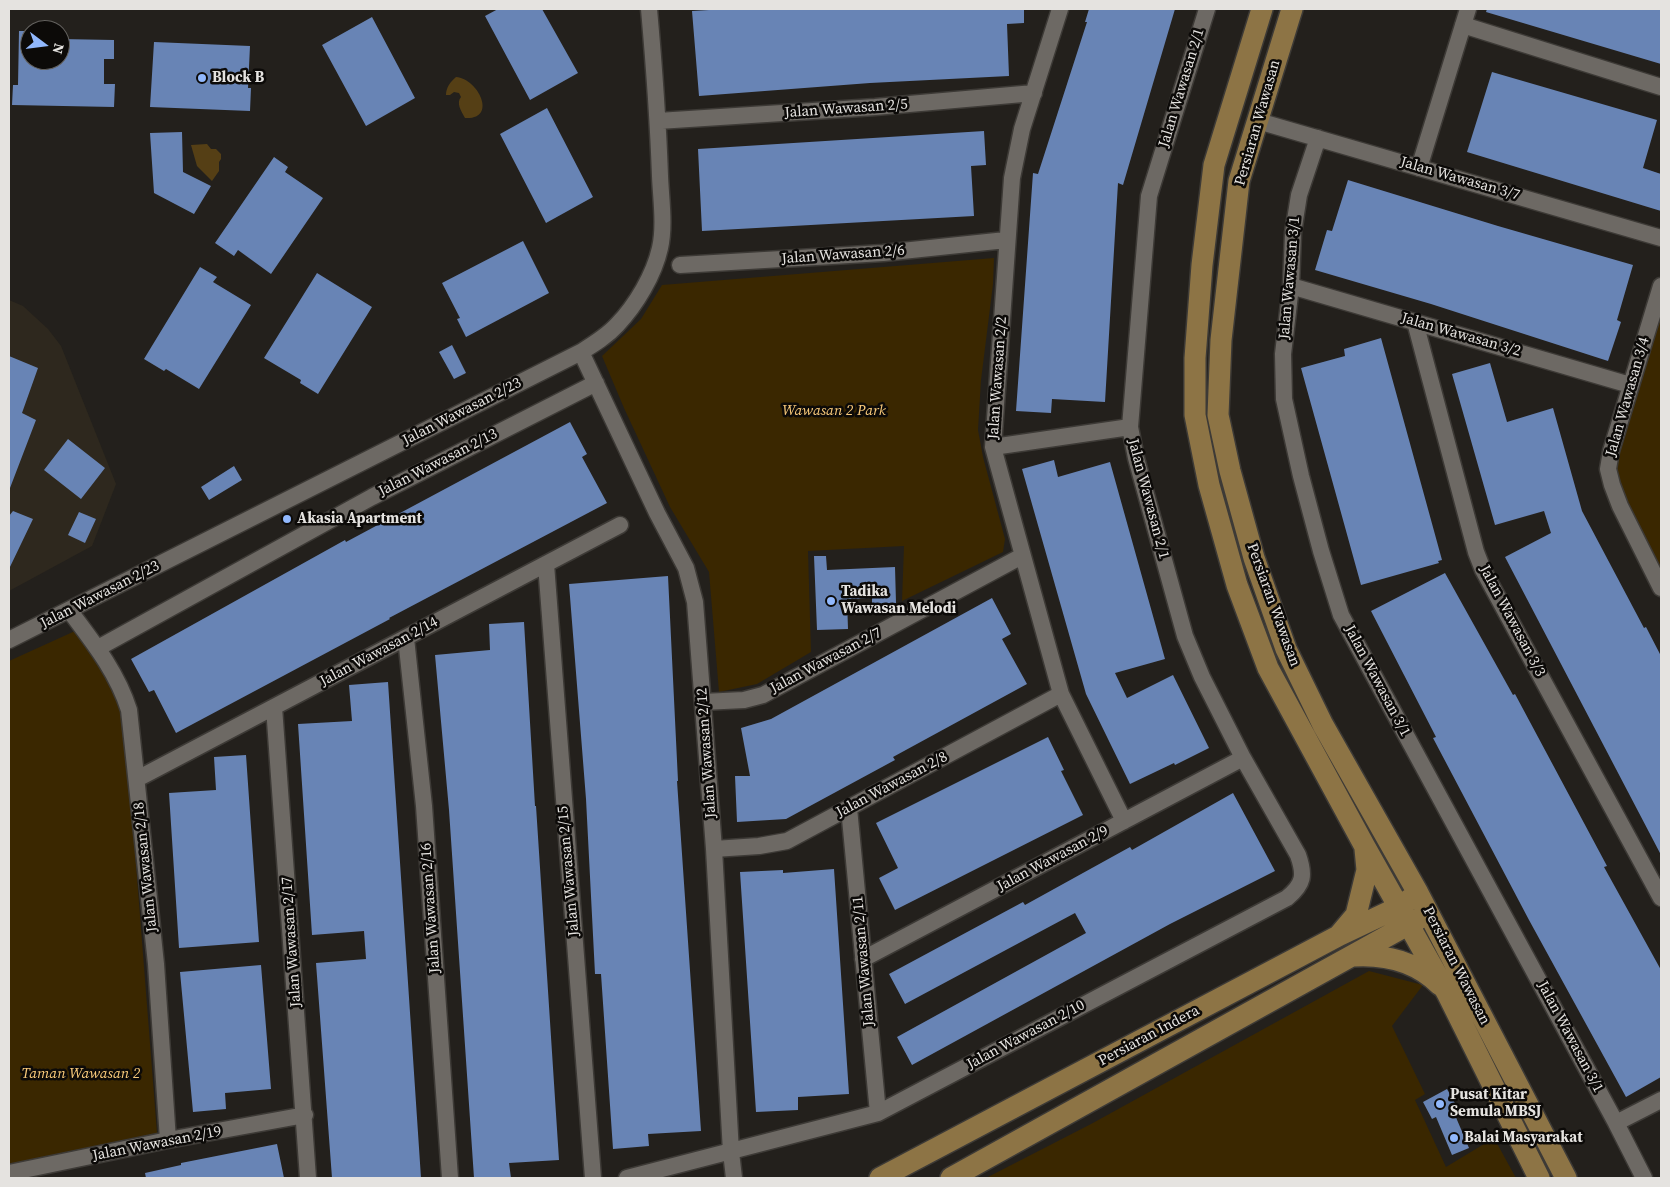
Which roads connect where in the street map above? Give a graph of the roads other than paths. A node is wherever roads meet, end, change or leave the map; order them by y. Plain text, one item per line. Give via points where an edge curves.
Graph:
1 (649, 9) edge
2 (1060, 9) edge
3 (1207, 9) edge
4 (1262, 9) edge
5 (1292, 9) edge
6 (1468, 9) edge
7 (1463, 25) junction
8 (1245, 66) junction
9 (1661, 86) edge
10 (1034, 93) junction
11 (658, 121) junction
12 (1258, 121) junction
13 (1318, 138) junction
14 (1214, 165) junction
15 (1419, 168) junction
16 (1661, 238) edge
17 (1006, 240) junction
18 (680, 265) dead end
19 (1291, 286) junction
20 (1661, 286) edge
21 (1416, 322) junction
22 (581, 352) junction
23 (596, 382) junction
24 (1630, 385) junction
25 (1130, 427) junction
26 (993, 447) junction
27 (620, 525) dead end
28 (1022, 556) junction
29 (546, 564) junction
30 (1661, 588) edge
31 (69, 610) junction
32 (406, 638) junction
33 (9, 640) edge
34 (98, 648) junction
35 (1061, 694) junction
36 (703, 702) junction
37 (274, 707) junction
38 (1243, 758) junction
39 (137, 779) junction
40 (849, 808) junction
41 (1124, 821) junction
42 (1364, 846) junction
43 (714, 849) junction
44 (1302, 879) joint
45 (1418, 893) junction
46 (1661, 898) edge
47 (1428, 913) junction
48 (1404, 916) junction
49 (1340, 935) junction
50 (1351, 956) junction
51 (863, 959) junction
52 (1447, 993) junction
53 (1661, 1100) edge
54 (878, 1113) junction
55 (305, 1115) junction
56 (1616, 1123) junction
57 (168, 1140) junction
58 (731, 1152) junction
59 (9, 1173) edge
60 (308, 1178) edge
61 (450, 1178) edge
62 (593, 1178) edge
63 (627, 1178) edge
64 (734, 1178) edge
65 (880, 1178) edge
66 (951, 1178) edge
67 (1538, 1178) edge
68 (1566, 1178) edge
69 (1644, 1178) edge

1 - 11 street, Jalan Wawasan 2/23
2 - 10 street, Jalan Wawasan 2/2
3 - 25 street, Jalan Wawasan 2/1 via 1149,196
4 - 8 main road, Persiaran Wawasan
5 - 12 main road, Persiaran Wawasan
6 - 7 street
7 - 9 street
7 - 15 street
8 - 12 main road via 1246,106 1251,117
8 - 14 main road, Persiaran Wawasan
10 - 11 street, Jalan Wawasan 2/5 via 881,107
10 - 17 street, Jalan Wawasan 2/2 via 1022,129 1012,178
11 - 22 street, Jalan Wawasan 2/23 via 660,249 630,310 617,325
12 - 13 street, Jalan Wawasan 3/7
12 - 14 main road via 1236,136
12 - 45 main road, Persiaran Wawasan via 1239,181 1221,340 1218,415 1254,558 1286,649 1323,724
13 - 15 street, Jalan Wawasan 3/7
13 - 19 street, Jalan Wawasan 3/1 via 1299,195 1293,233
14 - 42 main road, Persiaran Wawasan via 1195,358 1195,415 1209,485 1237,585 1268,668
15 - 16 street, Jalan Wawasan 3/7
17 - 18 street, Jalan Wawasan 2/6 via 884,253
17 - 26 street, Jalan Wawasan 2/2
19 - 21 street, Jalan Wawasan 3/2
19 - 56 street, Jalan Wawasan 3/1 via 1283,354 1284,399 1301,476 1341,615
20 - 24 street, Jalan Wawasan 3/4
21 - 24 street, Jalan Wawasan 3/2
21 - 46 street, Jalan Wawasan 3/3 via 1483,570
22 - 23 street, Jalan Wawasan 2/12
22 - 31 street, Jalan Wawasan 2/23
23 - 34 street, Jalan Wawasan 2/13 via 372,497
23 - 36 street, Jalan Wawasan 2/12 via 686,568 695,602
24 - 30 street, Jalan Wawasan 3/4 via 1610,451 1608,469 1620,506
25 - 26 street
25 - 38 street, Jalan Wawasan 2/1 via 1185,636
26 - 28 street, Jalan Wawasan 2/2
27 - 29 street, Jalan Wawasan 2/14
28 - 35 street, Jalan Wawasan 2/2
28 - 36 street, Jalan Wawasan 2/7 via 763,695 744,700
29 - 32 street, Jalan Wawasan 2/14
29 - 62 street, Jalan Wawasan 2/15
31 - 33 street, Jalan Wawasan 2/23
31 - 34 street, Jalan Wawasan 2/18
32 - 37 street, Jalan Wawasan 2/14
32 - 61 street, Jalan Wawasan 2/16 via 424,806
34 - 39 street, Jalan Wawasan 2/18 via 130,710
35 - 40 street, Jalan Wawasan 2/8
35 - 41 street, Jalan Wawasan 2/2
36 - 43 street, Jalan Wawasan 2/12
37 - 39 street, Jalan Wawasan 2/14
37 - 55 street, Jalan Wawasan 2/17
38 - 41 street, Jalan Wawasan 2/9
38 - 44 street, Jalan Wawasan 2/1 via 1298,855
39 - 57 street, Jalan Wawasan 2/18 via 156,964
40 - 43 street, Jalan Wawasan 2/8 via 787,841
40 - 51 street, Jalan Wawasan 2/11
41 - 51 street, Jalan Wawasan 2/9
42 - 48 main road, Persiaran Wawasan
42 - 49 main road via 1366,870 1356,915
43 - 58 street, Jalan Wawasan 2/12
44 - 54 street, Jalan Wawasan 2/10 via 1287,898
45 - 47 main road, Persiaran Wawasan
45 - 48 main road, Persiaran Indera
47 - 48 main road, Persiaran Indera
47 - 68 main road, Persiaran Wawasan
48 - 49 main road, Persiaran Indera
48 - 50 main road, Persiaran Indera
48 - 52 main road, Persiaran Wawasan
49 - 65 main road, Persiaran Indera
50 - 52 main road via 1401,961 1426,974
50 - 66 main road, Persiaran Indera
51 - 54 street, Jalan Wawasan 2/11
52 - 67 main road, Persiaran Wawasan
53 - 56 street
54 - 58 street, Jalan Wawasan 2/10
55 - 57 street, Jalan Wawasan 2/19
55 - 60 street, Jalan Wawasan 2/17
56 - 69 street, Jalan Wawasan 3/1
57 - 59 street, Jalan Wawasan 2/19
58 - 63 street, Jalan Wawasan 2/10
58 - 64 street, Jalan Wawasan 2/12

